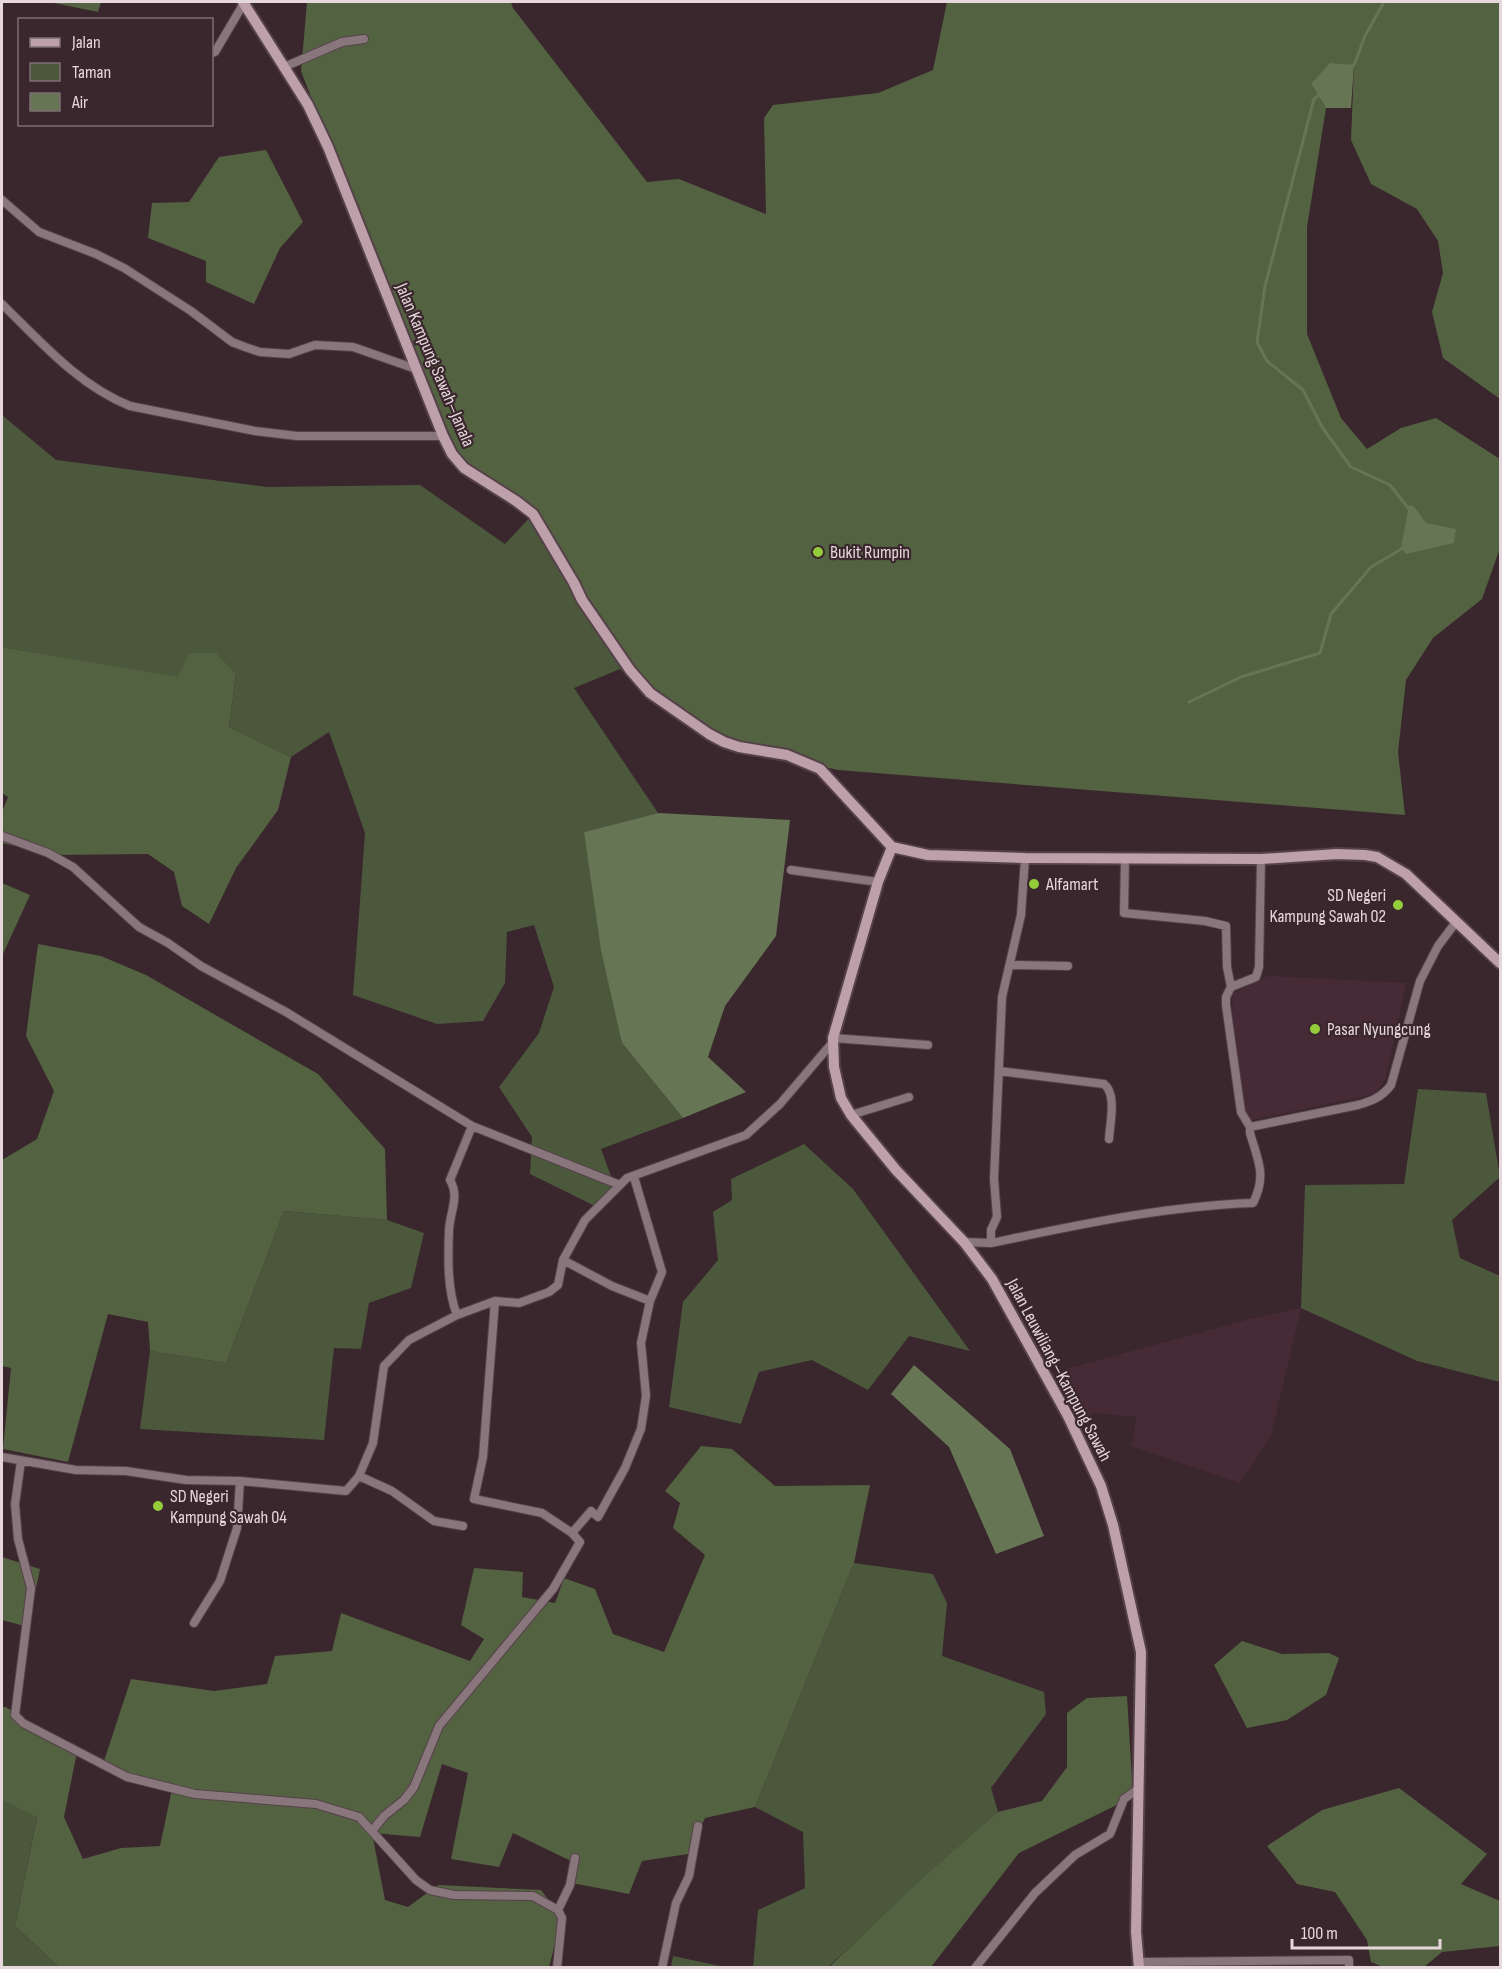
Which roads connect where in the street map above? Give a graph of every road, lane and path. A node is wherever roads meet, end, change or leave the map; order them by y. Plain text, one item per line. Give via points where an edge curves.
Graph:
1 (244, 2) edge
2 (364, 39) dead end
3 (213, 53) edge
4 (284, 67) junction
5 (2, 200) edge
6 (2, 304) edge
7 (416, 369) junction
8 (443, 436) junction
9 (3, 840) edge
10 (892, 847) junction
11 (1025, 858) junction
12 (1125, 858) junction
13 (1262, 859) junction
14 (791, 870) dead end
15 (878, 882) junction
16 (1456, 922) junction
17 (1500, 962) edge
18 (1010, 965) junction
19 (1068, 966) dead end
20 (1231, 987) junction
21 (833, 1041) junction
22 (928, 1045) dead end
23 (999, 1071) junction
24 (909, 1097) dead end
25 (851, 1115) junction
26 (472, 1126) junction
27 (1250, 1126) junction
28 (1109, 1139) dead end
29 (633, 1177) junction
30 (620, 1185) junction
31 (964, 1242) junction
32 (991, 1243) junction
33 (563, 1260) junction
34 (495, 1301) junction
35 (650, 1301) junction
36 (457, 1315) junction
37 (2, 1457) edge
38 (21, 1461) junction
39 (359, 1476) junction
40 (240, 1481) junction
41 (463, 1526) dead end
42 (572, 1533) junction
43 (194, 1623) dead end
44 (1138, 1789) junction
45 (698, 1826) dead end
46 (372, 1831) junction
47 (575, 1858) dead end
48 (558, 1910) junction
49 (1139, 1965) edge
50 (557, 1968) edge
51 (662, 1968) edge
52 (975, 1968) edge
53 (1350, 1968) edge

1 - 3 street
1 - 4 main road, Jalan Kampung Sawah–Janala
2 - 4 street via 342,42
4 - 7 main road, Jalan Kampung Sawah–Janala via 328,147
5 - 7 street via 39,232 124,268 232,342 260,352 289,354 315,345 352,347
6 - 8 street via 79,378 130,406 297,436
7 - 8 main road, Jalan Kampung Sawah–Janala
8 - 10 main road, Jalan Kampung Sawah–Janala via 464,468 533,514 582,600 650,693 724,742 787,755 820,769
9 - 26 street via 48,853 73,867 139,927
10 - 11 main road via 928,855
10 - 15 main road, Jalan Leuwiliang–Kampung Sawah
11 - 12 main road
11 - 18 street via 1021,915
12 - 13 main road
12 - 20 street via 1124,913 1226,926
13 - 16 main road via 1337,854 1377,857 1406,874
13 - 20 street via 1259,967 1256,977
14 - 15 street
15 - 21 main road, Jalan Leuwiliang–Kampung Sawah
16 - 17 main road
16 - 27 street via 1420,981 1391,1085 1386,1091 1375,1100 1358,1105
18 - 19 street
18 - 23 street via 1002,997
20 - 27 street via 1226,1005 1240,1112
21 - 22 street
21 - 25 main road, Jalan Leuwiliang–Kampung Sawah via 841,1098
21 - 29 street via 780,1104 746,1135
23 - 28 street via 1104,1084 1111,1095
23 - 32 street via 994,1179 997,1217
24 - 25 street
25 - 31 main road, Jalan Leuwiliang–Kampung Sawah
26 - 30 street
26 - 36 street via 450,1180 456,1190 449,1228 451,1300
27 - 32 street via 1261,1170 1261,1187 1253,1203 1161,1210
29 - 30 street
29 - 35 street via 662,1272
30 - 33 street via 585,1220
31 - 32 street
31 - 44 main road, Jalan Leuwiliang–Kampung Sawah via 998,1289 1068,1416 1101,1486 1141,1652
33 - 34 street via 558,1285 549,1292 519,1303
33 - 35 street
34 - 36 street
34 - 42 street via 483,1456 474,1499 542,1513
35 - 42 street via 641,1343 646,1396 641,1429 598,1517 591,1511
36 - 39 street via 409,1340 384,1366 373,1443
37 - 38 street
38 - 40 street via 76,1470
38 - 46 street via 15,1504 18,1539 31,1588 15,1715 23,1723 127,1777 195,1794 316,1804 358,1817
39 - 40 street via 346,1491
39 - 41 street via 392,1491 434,1521
40 - 43 street via 237,1528 220,1581
42 - 46 street via 580,1542 553,1588 439,1726 414,1787
44 - 49 main road, Jalan Leuwiliang–Kampung Sawah
44 - 52 street via 1124,1799 1110,1834 1075,1855 1035,1893
45 - 51 street via 689,1876 676,1903
46 - 48 street via 430,1890 454,1895 533,1896
47 - 48 street via 570,1885
48 - 50 street via 562,1930
49 - 53 street via 1349,1960

